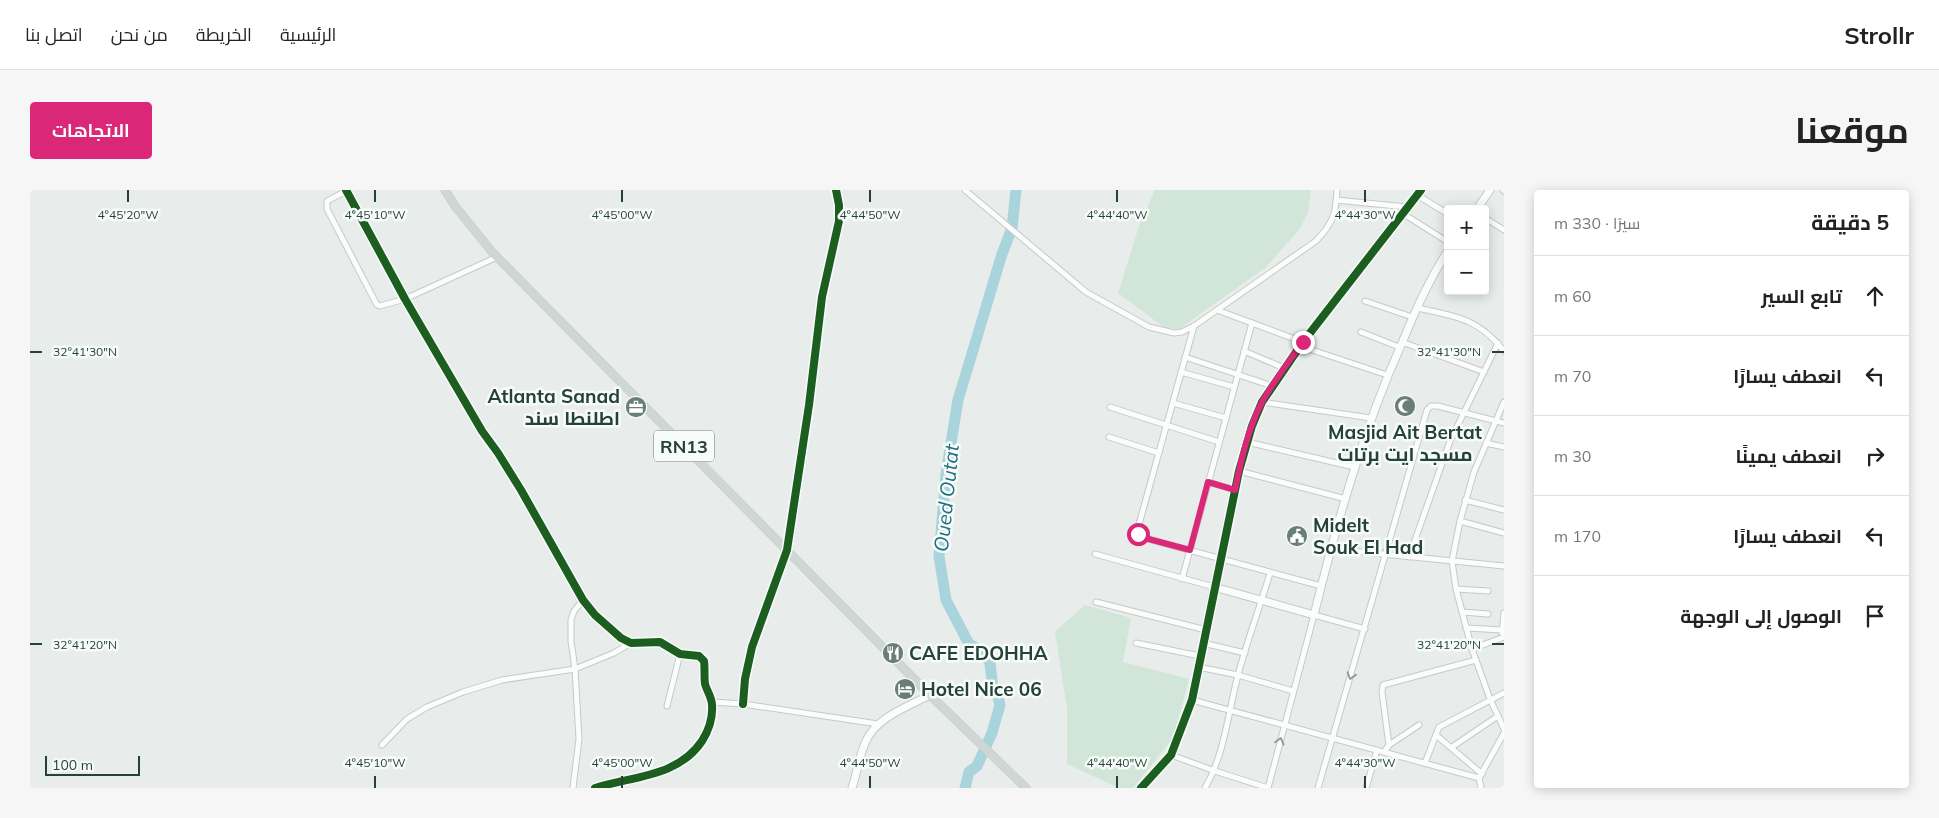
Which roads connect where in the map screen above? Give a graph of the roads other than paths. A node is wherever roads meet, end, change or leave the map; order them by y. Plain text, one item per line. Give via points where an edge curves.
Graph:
1 (346, 190) edge
2 (445, 190) edge
3 (836, 190) edge
4 (964, 190) edge
5 (1337, 190) edge
6 (1490, 190) edge
7 (1419, 192) edge
8 (1336, 200) junction
9 (1480, 205) edge
10 (1407, 207) junction
11 (1444, 211) edge
12 (1402, 213) junction
13 (1489, 221) edge
14 (1504, 230) edge
15 (1444, 239) edge
16 (497, 257) junction
17 (1444, 257) edge
18 (404, 299) junction
19 (1365, 302) dead end
20 (1417, 308) junction
21 (1217, 310) junction
22 (1412, 317) junction
23 (1252, 323) junction
24 (1194, 326) junction
25 (1361, 332) dead end
26 (1498, 343) junction
27 (1301, 344) junction
28 (1401, 344) junction
29 (1244, 351) junction
30 (1504, 351) edge
31 (1185, 357) junction
32 (1284, 368) junction
33 (1181, 372) junction
34 (1484, 372) junction
35 (1238, 374) junction
36 (1387, 375) junction
37 (1272, 386) junction
38 (1234, 387) junction
39 (1262, 402) junction
40 (1504, 402) edge
41 (1173, 403) junction
42 (1110, 408) dead end
43 (1464, 413) junction
44 (1226, 418) junction
45 (1371, 418) junction
46 (1495, 421) junction
47 (1504, 423) edge
48 (1167, 426) junction
49 (1109, 437) dead end
50 (1219, 442) junction
51 (1247, 442) junction
52 (1486, 443) junction
53 (1504, 448) edge
54 (1159, 453) junction
55 (1354, 468) junction
56 (1239, 471) junction
57 (1208, 482) junction
58 (1235, 490) junction
59 (1346, 499) junction
60 (1465, 500) junction
61 (1504, 510) edge
62 (1460, 521) junction
63 (1504, 533) edge
64 (1332, 549) junction
65 (787, 550) junction
66 (1190, 550) junction
67 (1096, 554) dead end
68 (1385, 554) junction
69 (1409, 557) junction
70 (1220, 558) junction
71 (1452, 561) junction
72 (1504, 566) edge
73 (1270, 573) junction
74 (1182, 578) junction
75 (1321, 586) junction
76 (1214, 587) junction
77 (1456, 589) junction
78 (1488, 591) dead end
79 (583, 600) junction
80 (1262, 601) junction
81 (1096, 602) dead end
82 (1462, 612) junction
83 (1504, 613) edge
84 (1488, 614) dead end
85 (1314, 615) junction
86 (1466, 628) junction
87 (1365, 629) junction
88 (1206, 630) junction
89 (1502, 630) junction
90 (1504, 638) edge
91 (631, 642) junction
92 (1136, 643) dead end
93 (1203, 643) junction
94 (1472, 649) junction
95 (1246, 653) junction
96 (680, 654) junction
97 (1200, 656) junction
98 (1476, 660) junction
99 (1198, 667) junction
100 (575, 669) junction
101 (1238, 675) junction
102 (1293, 691) junction
103 (1504, 693) edge
104 (930, 695) junction
105 (1490, 699) junction
106 (1192, 700) junction
107 (712, 702) junction
108 (743, 704) junction
109 (667, 706) dead end
110 (1231, 710) junction
111 (1498, 716) junction
112 (878, 724) junction
113 (1284, 725) junction
114 (1419, 725) dead end
115 (1504, 731) edge
116 (1436, 735) junction
117 (1332, 738) junction
118 (1389, 745) junction
119 (382, 746) dead end
120 (1452, 747) junction
121 (1377, 750) junction
122 (1384, 752) junction
123 (1171, 755) junction
124 (1425, 763) junction
125 (1215, 772) junction
126 (1480, 776) junction
127 (574, 788) edge
128 (595, 788) edge
129 (852, 788) edge
130 (1026, 788) edge
131 (1141, 788) edge
132 (1205, 788) edge
133 (1268, 788) edge
134 (1318, 788) edge
135 (1366, 788) edge
136 (1481, 788) edge

1 - 18 street
1 - 18 street via 327,201 326,205 377,305 386,306
2 - 16 main road, RN13 via 454,206
3 - 65 street via 839,221 822,298
4 - 24 street via 1086,292 1149,327 1174,333
5 - 8 street
6 - 9 street
7 - 10 street
7 - 11 street
8 - 10 street
8 - 21 street via 1334,217 1316,241
10 - 12 street
12 - 15 street
12 - 27 street
13 - 14 street
16 - 18 street
16 - 65 main road, RN13
17 - 20 street
18 - 79 street via 521,490
19 - 22 street
20 - 22 street
20 - 26 street via 1466,319
21 - 23 street
21 - 24 street
22 - 28 street
23 - 27 street
23 - 29 street
24 - 31 street
25 - 28 street
26 - 30 street
26 - 34 street
27 - 32 street
27 - 36 street
28 - 34 street
28 - 36 street
29 - 32 street
29 - 35 street
31 - 33 street
31 - 35 street
32 - 37 street
33 - 38 street
33 - 41 street
34 - 43 street
35 - 37 street
35 - 38 street
36 - 45 street
37 - 39 street
38 - 44 street
39 - 45 street
39 - 51 street
40 - 46 street
41 - 44 street
41 - 48 street
42 - 48 street
43 - 46 street
43 - 68 street via 1438,406 1428,408
43 - 69 street via 1450,441
44 - 50 street
45 - 55 street
46 - 47 street
46 - 52 street
48 - 50 street
48 - 54 street
49 - 54 street
50 - 57 street
51 - 55 street
51 - 56 street
52 - 53 street
52 - 60 street
54 - 66 street via 1138,534
55 - 59 street
56 - 58 street
56 - 59 street
57 - 58 street
57 - 66 street
58 - 70 street
59 - 64 street
60 - 61 street
60 - 62 street
62 - 63 street
62 - 71 street
64 - 68 street
64 - 75 street
65 - 104 main road, RN13
65 - 108 street via 752,647
66 - 70 street
66 - 74 street
67 - 74 street
68 - 69 street
68 - 87 street
69 - 71 street
70 - 73 street
70 - 76 street
71 - 72 street
71 - 77 street
73 - 75 street
73 - 80 street
74 - 76 street
75 - 85 street
76 - 80 street
76 - 88 street
77 - 78 street
77 - 82 street
79 - 91 street via 608,627
79 - 100 street via 571,620
80 - 85 street
80 - 95 street
81 - 88 street
82 - 84 street
82 - 86 street
83 - 89 street
85 - 87 street
85 - 102 street
86 - 89 street
86 - 94 street
87 -> 117 street
88 - 93 street
89 - 90 street
90 - 94 street
91 - 96 street via 660,642
91 - 100 street via 614,653
92 - 97 street
93 - 95 street
93 - 97 street
94 - 98 street
95 - 101 street
96 - 107 street via 699,656 704,660 705,682
96 - 109 street
97 - 99 street
98 - 105 street
98 - 118 street via 1383,685
99 - 101 street
99 - 106 street
100 - 119 street via 502,680 458,694 416,712
100 - 127 street via 579,739
101 - 102 street
101 - 110 street
102 - 113 street
103 - 105 street
104 - 112 street
104 - 130 main road, RN13
105 - 111 street
105 - 116 street via 1444,723
106 - 110 street
106 - 123 street
107 - 108 street
107 - 128 street via 710,726 691,755 654,774
108 - 112 street
110 - 113 street
110 - 125 street
111 - 115 street
111 - 120 street
112 - 129 street via 865,742
113 - 117 street
133 -> 113 street
114 - 118 street
115 - 126 street
116 - 120 street
116 - 124 street
117 - 121 street
117 - 134 street
118 - 122 street
120 - 126 street
121 - 122 street
121 - 135 street
122 - 124 street
123 - 125 street
123 - 131 street
124 - 126 street
125 - 132 street
125 - 133 street
126 - 136 street

